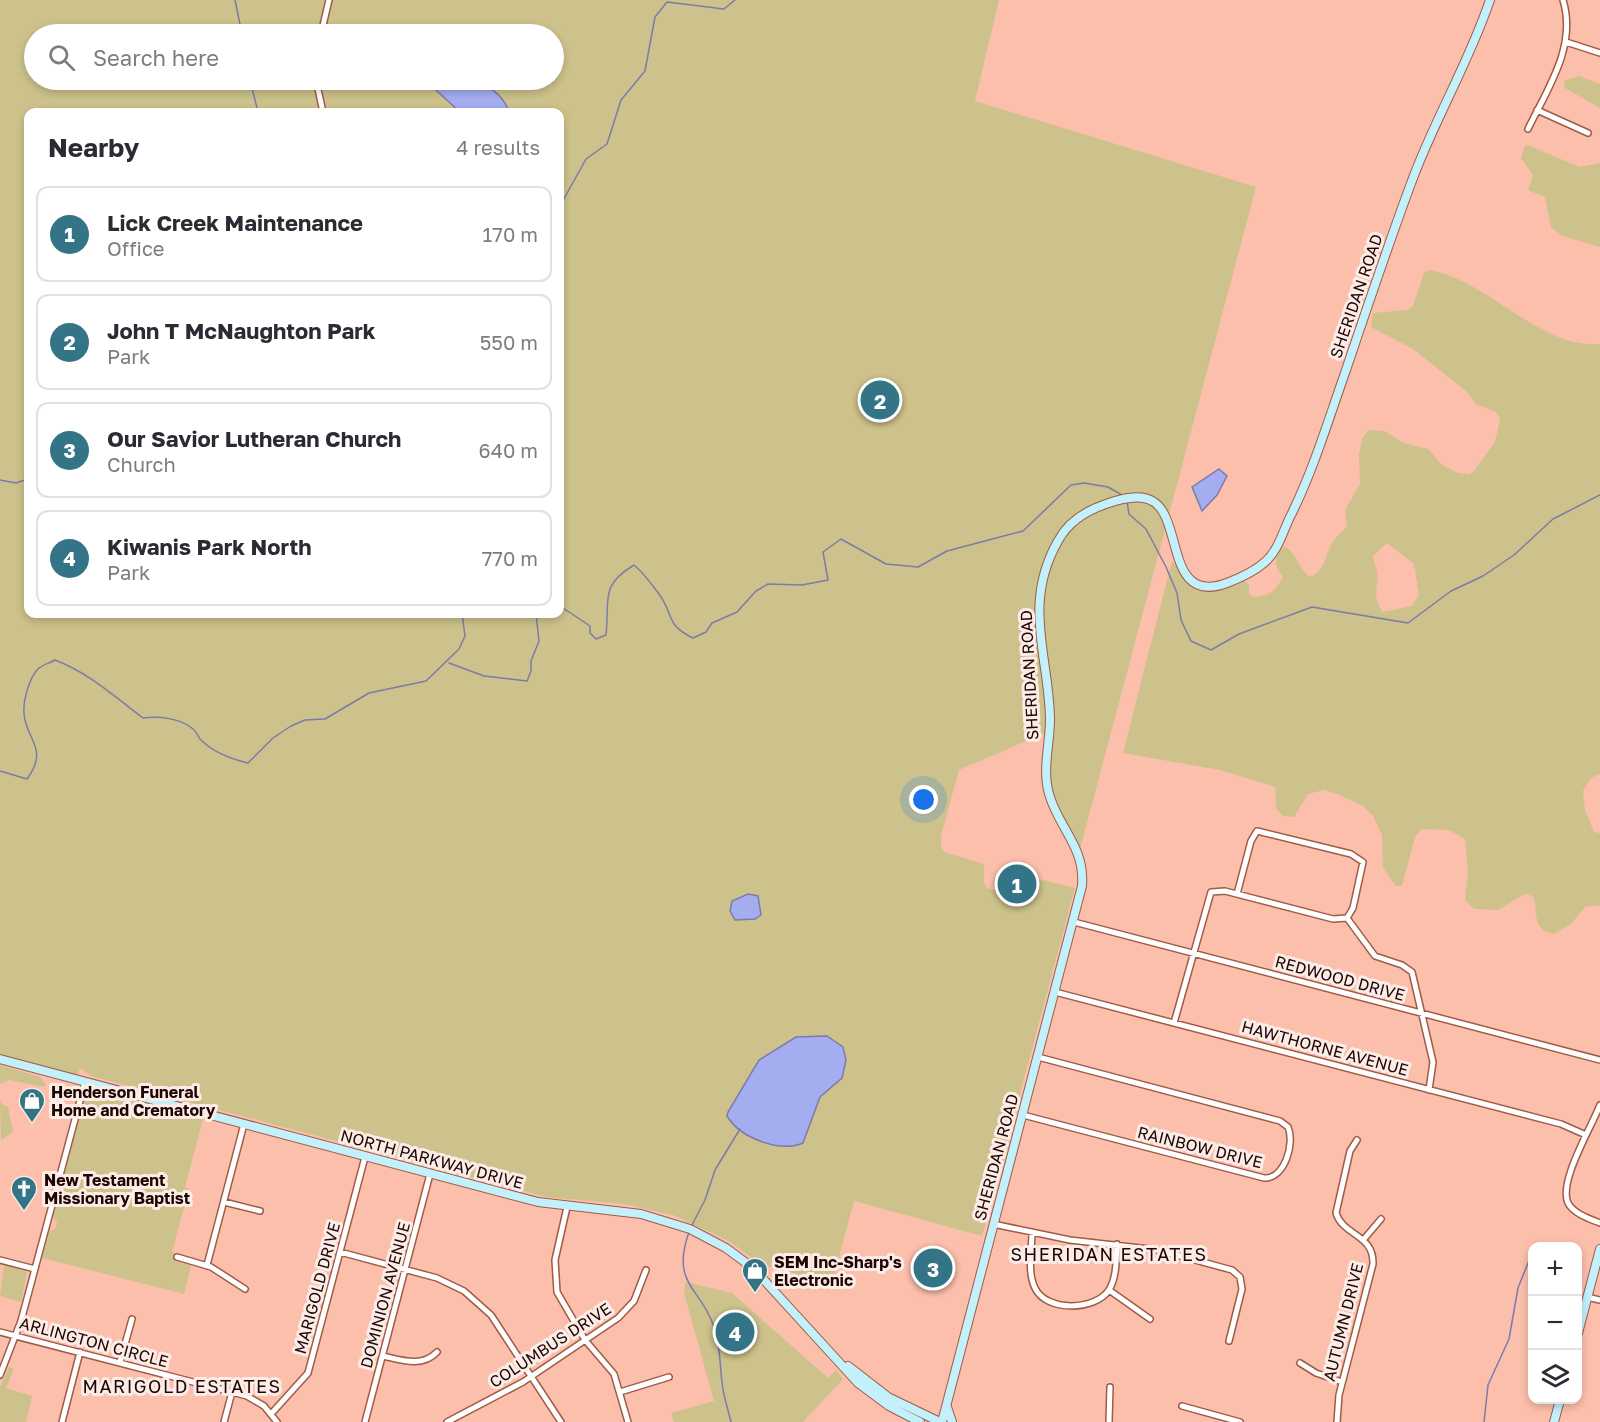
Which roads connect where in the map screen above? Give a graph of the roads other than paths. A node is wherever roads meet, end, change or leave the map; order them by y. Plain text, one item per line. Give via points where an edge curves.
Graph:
1 (329, 0) edge
2 (1490, 0) edge
3 (1563, 0) edge
4 (323, 24) edge
5 (1566, 42) junction
6 (1600, 53) edge
7 (318, 90) edge
8 (322, 108) edge
9 (1537, 110) junction
10 (1528, 129) dead end
11 (1588, 133) dead end
12 (1237, 894) junction
13 (1347, 918) junction
14 (1074, 922) junction
15 (1193, 954) junction
16 (1055, 992) junction
17 (1422, 1014) junction
18 (1174, 1023) junction
19 (1038, 1057) junction
20 (0, 1059) edge
21 (1600, 1060) edge
22 (85, 1082) junction
23 (1429, 1090) junction
24 (1600, 1105) edge
25 (1023, 1115) junction
26 (244, 1124) junction
27 (1586, 1135) junction
28 (1357, 1140) dead end
29 (365, 1157) junction
30 (430, 1174) junction
31 (224, 1202) junction
32 (567, 1207) junction
33 (260, 1211) dead end
34 (1381, 1219) dead end
35 (1600, 1223) edge
36 (47, 1224) junction
37 (993, 1224) junction
38 (55, 1226) dead end
39 (1032, 1232) junction
40 (1364, 1239) junction
41 (1117, 1244) junction
42 (1600, 1249) edge
43 (340, 1252) junction
44 (177, 1257) dead end
45 (0, 1260) edge
46 (207, 1265) junction
47 (35, 1269) junction
48 (405, 1269) junction
49 (646, 1270) dead end
50 (245, 1289) dead end
51 (1109, 1290) junction
52 (1587, 1297) junction
53 (1600, 1300) edge
54 (1582, 1317) edge
55 (132, 1318) dead end
56 (1150, 1319) dead end
57 (0, 1332) edge
58 (16, 1335) junction
59 (585, 1340) junction
60 (1229, 1341) dead end
61 (81, 1352) junction
62 (437, 1352) dead end
63 (383, 1356) junction
64 (120, 1362) junction
65 (1300, 1363) dead end
66 (0, 1375) edge
67 (531, 1376) junction
68 (669, 1377) dead end
69 (1342, 1382) junction
70 (1110, 1387) dead end
71 (232, 1392) junction
72 (620, 1392) junction
73 (947, 1404) junction
74 (1559, 1404) edge
75 (1182, 1407) dead end
76 (271, 1414) junction
77 (922, 1419) edge
78 (62, 1422) edge
79 (224, 1422) edge
80 (277, 1422) edge
81 (365, 1422) edge
82 (447, 1422) edge
83 (561, 1422) edge
84 (628, 1422) edge
85 (941, 1422) edge
86 (952, 1422) edge
87 (1109, 1422) edge
88 (1240, 1422) edge
89 (1337, 1422) edge
90 (1554, 1422) edge

1 - 4 street
2 - 14 street, SHERIDAN ROAD via 1469,57 1416,170 1308,482 1272,555 1261,566 1234,580 1216,586 1201,585 1187,575 1179,562 1161,508 1148,499 1124,499 1083,514 1064,531 1048,564 1039,640 1050,719 1046,765 1055,810 1075,843 1082,867
3 - 5 street
5 - 6 street
5 - 9 street
7 - 8 street
9 - 10 street
9 - 11 street
12 - 13 street via 1337,920
12 - 13 street via 1252,837 1257,831 1269,832 1361,859 1362,872
12 - 15 street via 1213,891
13 - 17 street via 1374,956 1411,970
14 - 15 street, REDWOOD DRIVE
14 - 16 street, SHERIDAN ROAD
15 - 17 street, REDWOOD DRIVE
15 - 18 street
16 - 18 street, HAWTHORNE AVENUE
16 - 19 street, SHERIDAN ROAD
17 - 21 street, REDWOOD DRIVE
17 - 23 street via 1433,1062
18 - 23 street, HAWTHORNE AVENUE
19 - 25 street, SHERIDAN ROAD
19 - 25 street, RAINBOW DRIVE via 1280,1121 1288,1127 1290,1139 1280,1173 1264,1178
20 - 22 street, NORTH PARKWAY DRIVE
22 - 26 street, NORTH PARKWAY DRIVE
22 - 36 street
23 - 27 street, HAWTHORNE AVENUE via 1561,1124
24 - 27 street
25 - 37 street, SHERIDAN ROAD
26 - 29 street, NORTH PARKWAY DRIVE
26 - 31 street
27 - 35 street via 1572,1171 1567,1199 1574,1210
28 - 40 street, AUTUMN DRIVE via 1350,1151 1336,1213 1341,1223
29 - 30 street, NORTH PARKWAY DRIVE
29 - 43 street, MARIGOLD DRIVE
30 - 32 street, NORTH PARKWAY DRIVE
30 - 48 street, DOMINION AVENUE
31 - 33 street
31 - 46 street
32 - 59 street via 556,1254 555,1282 561,1301
32 - 77 street, NORTH PARKWAY DRIVE via 641,1214 692,1229 726,1248 753,1268 820,1341 878,1390
34 - 40 street
36 - 38 street
36 - 47 street
37 - 39 street
37 - 73 street, SHERIDAN ROAD
39 - 41 street
39 - 51 street via 1032,1278 1043,1298 1054,1303 1084,1304 1096,1301
40 - 69 street, AUTUMN DRIVE via 1372,1253 1372,1264
41 - 51 street via 1115,1274
41 - 60 street via 1164,1251 1236,1273 1242,1280 1242,1289
42 - 52 street
43 - 48 street
43 - 76 street, MARIGOLD DRIVE via 308,1373
44 - 46 street
45 - 47 street
46 - 50 street
47 - 58 street
48 - 63 street, DOMINION AVENUE
48 - 67 street via 444,1280 476,1300
49 - 59 street, COLUMBUS DRIVE via 628,1310
51 - 56 street
52 - 53 street
52 - 54 street
55 - 64 street
57 - 58 street, ARLINGTON CIRCLE
58 - 61 street, ARLINGTON CIRCLE
58 - 66 street
59 - 67 street, COLUMBUS DRIVE
59 - 72 street via 610,1368
61 - 64 street, ARLINGTON CIRCLE
61 - 78 street
62 - 63 street via 419,1361
63 - 81 street, DOMINION AVENUE
64 - 71 street, ARLINGTON CIRCLE
65 - 69 street
67 - 82 street, COLUMBUS DRIVE
67 - 83 street
68 - 72 street
69 - 89 street, AUTUMN DRIVE
70 - 87 street
71 - 76 street, ARLINGTON CIRCLE via 254,1400
71 - 79 street
72 - 84 street
73 - 77 street via 938,1414
73 - 85 street, SHERIDAN ROAD
73 - 86 street
74 - 90 street
75 - 88 street
76 - 80 street, ARLINGTON CIRCLE
77 - 85 street, NORTH PARKWAY DRIVE

